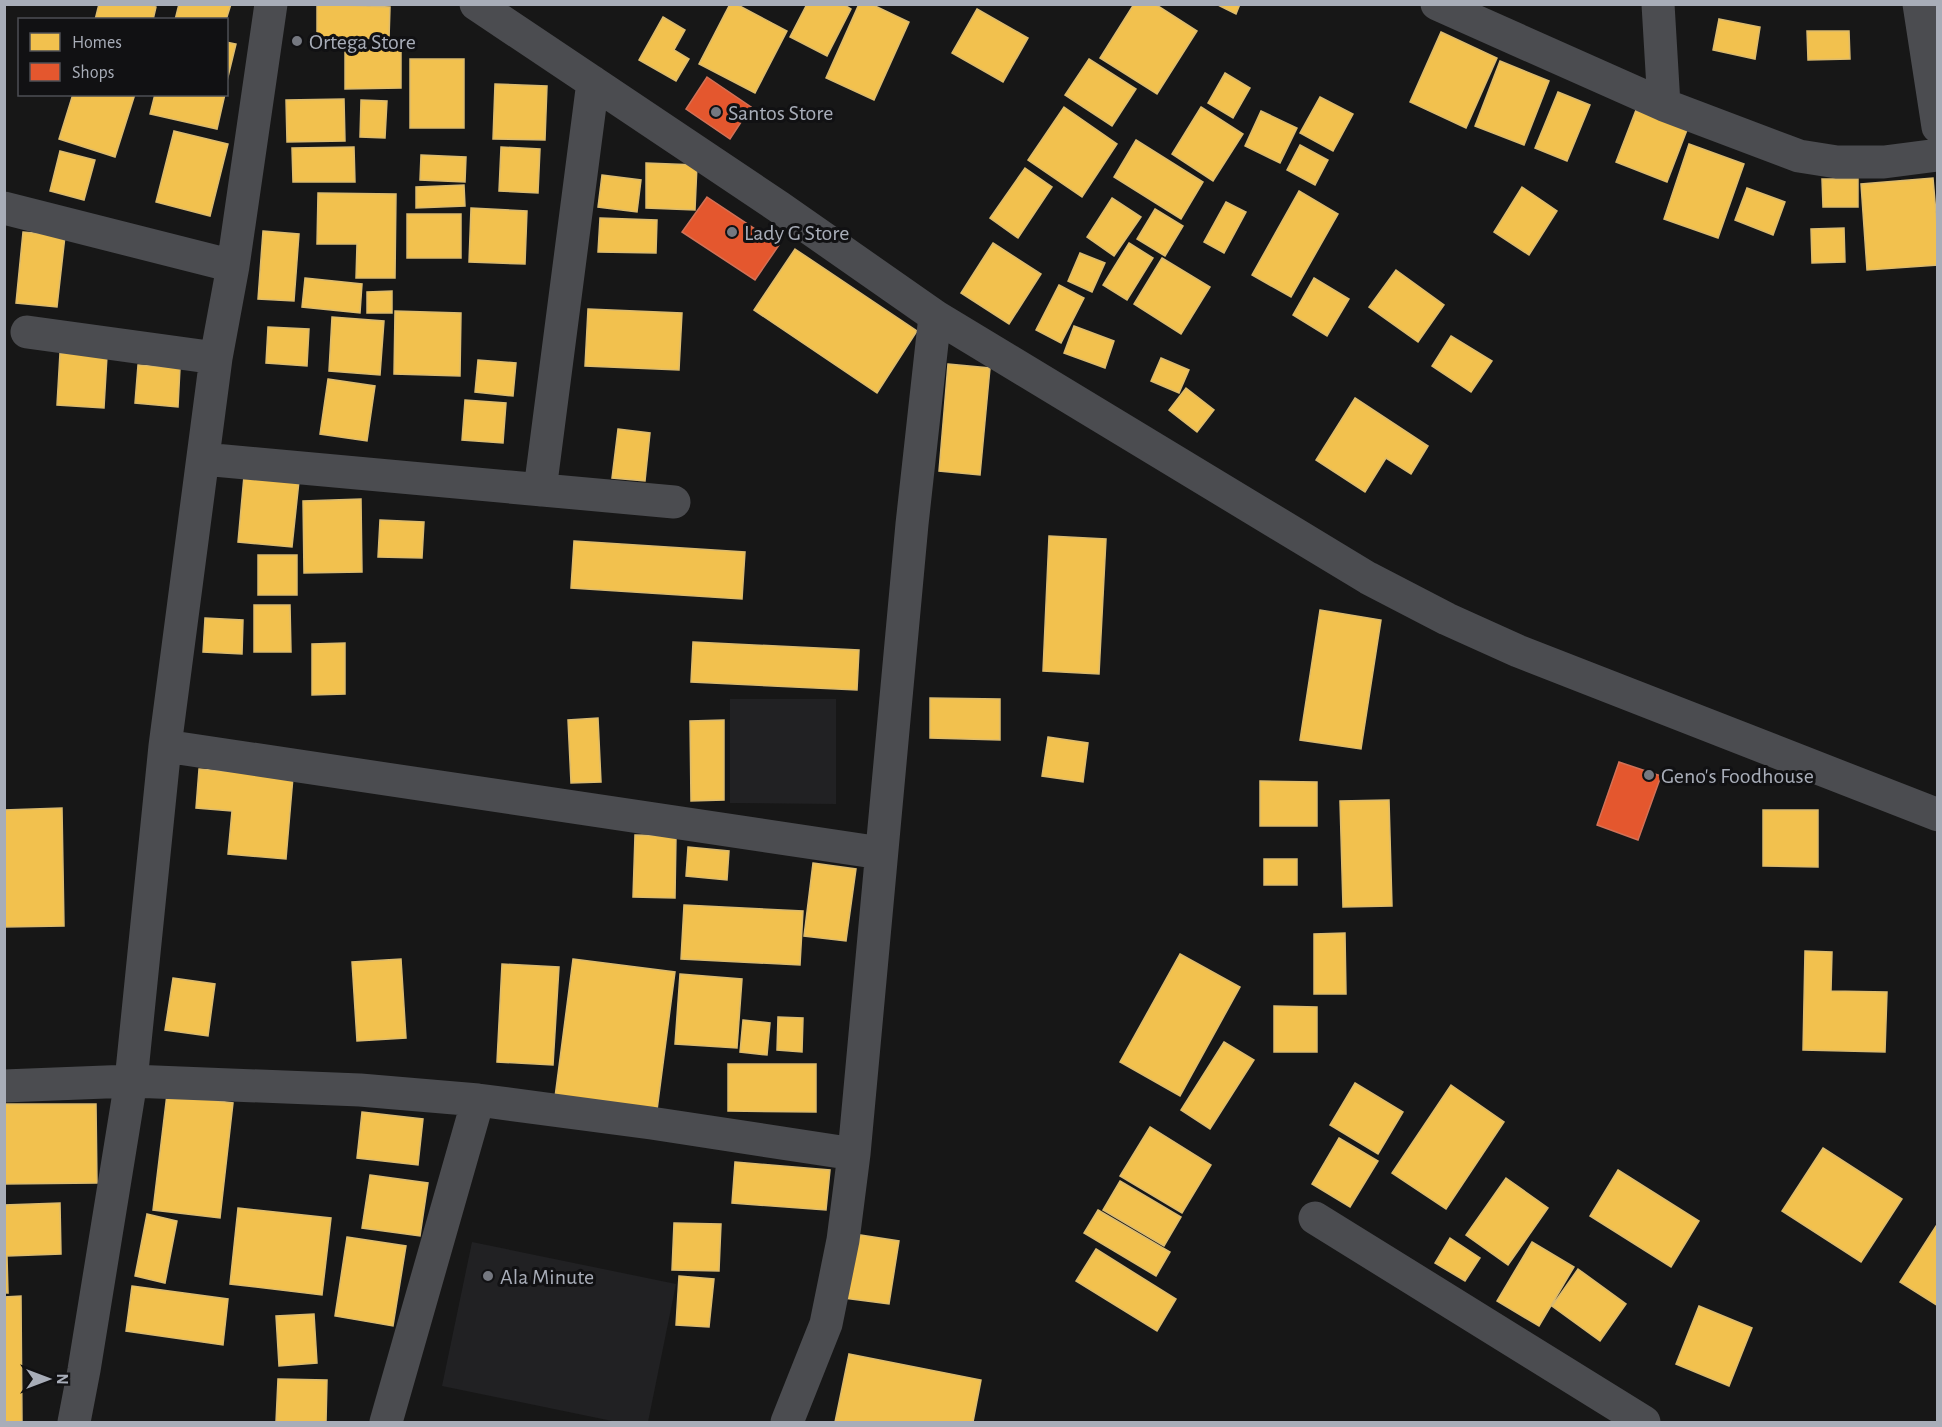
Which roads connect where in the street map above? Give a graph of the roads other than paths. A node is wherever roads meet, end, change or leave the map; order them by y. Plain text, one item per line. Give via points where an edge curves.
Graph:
1 (271, 4) edge
2 (476, 4) edge
3 (1437, 4) edge
4 (1658, 4) edge
5 (1918, 4) edge
6 (593, 82) junction
7 (1664, 105) junction
8 (1938, 127) edge
9 (1938, 155) edge
10 (4, 208) edge
11 (233, 266) junction
12 (934, 316) junction
13 (27, 332) dead end
14 (216, 358) junction
15 (203, 459) junction
16 (540, 490) junction
17 (674, 502) dead end
18 (165, 746) junction
19 (1938, 815) edge
20 (882, 853) junction
21 (131, 1081) junction
22 (4, 1086) edge
23 (478, 1100) junction
24 (854, 1154) junction
25 (1315, 1218) dead end
26 (74, 1422) edge
27 (387, 1422) edge
28 (787, 1422) edge
29 (1644, 1422) edge

1 - 11 street
2 - 6 street
3 - 7 street
4 - 7 street
5 - 8 street
6 - 12 street
6 - 16 street
7 - 9 street via 1799,156 1837,162 1884,162
10 - 11 street
11 - 14 street
12 - 19 street via 1368,578 1447,619 1518,651
12 - 20 street
13 - 14 street
14 - 15 street
15 - 16 street
15 - 18 street
16 - 17 street
18 - 20 street
18 - 21 street
20 - 24 street
21 - 22 street
21 - 23 street via 360,1090
21 - 26 street
23 - 24 street
23 - 27 street
24 - 28 street via 843,1240 826,1324
25 - 29 street

